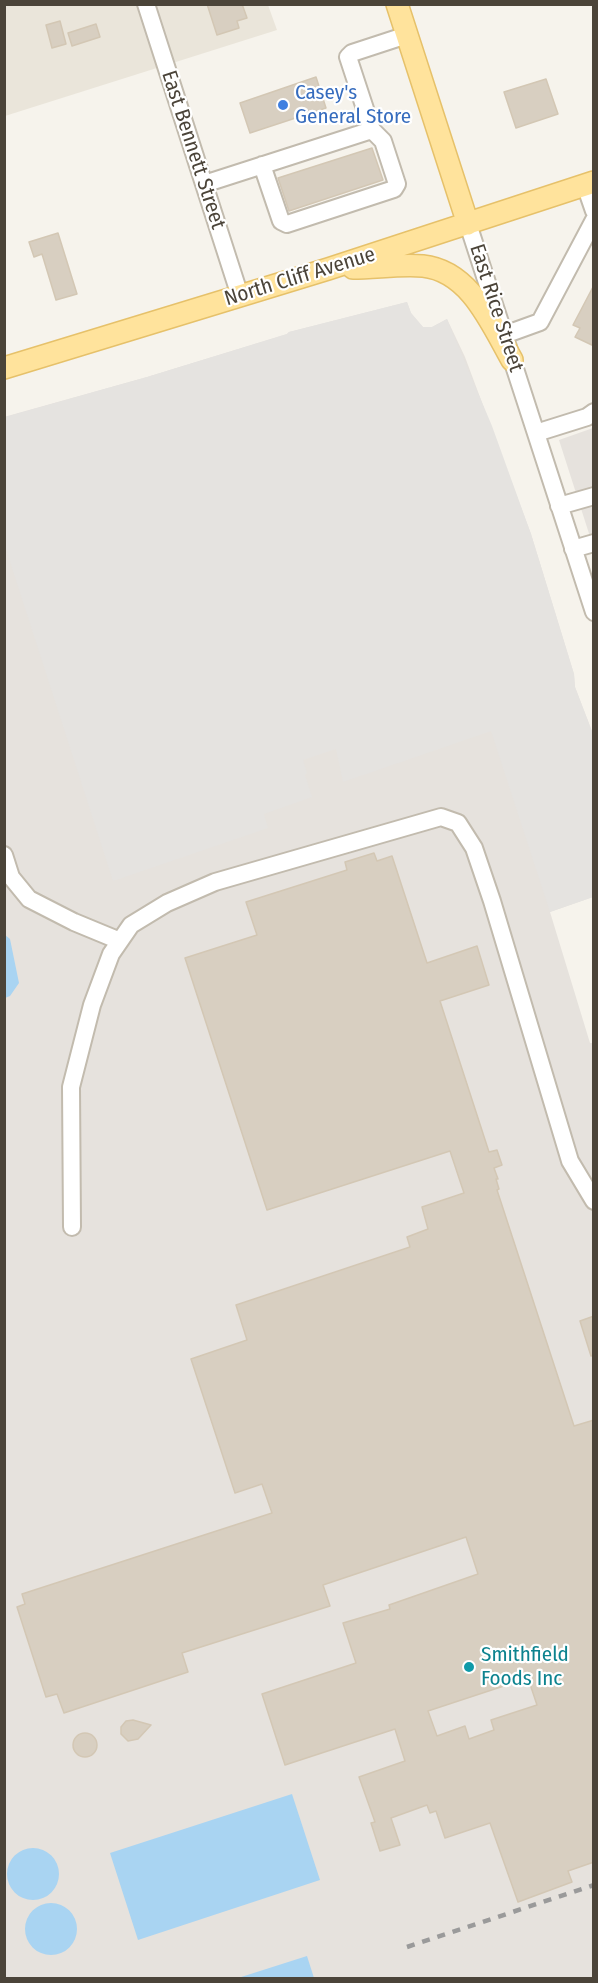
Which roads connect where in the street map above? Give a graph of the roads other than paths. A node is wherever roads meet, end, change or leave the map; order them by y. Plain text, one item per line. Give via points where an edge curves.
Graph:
1 (146, 4) edge
2 (397, 4) edge
3 (407, 35) junction
4 (372, 130) junction
5 (262, 165) junction
6 (589, 183) edge
7 (204, 184) junction
8 (594, 211) edge
9 (594, 220) edge
10 (468, 224) junction
11 (328, 269) junction
12 (240, 296) junction
13 (504, 335) junction
14 (512, 360) junction
15 (4, 368) edge
16 (594, 412) edge
17 (536, 433) junction
18 (594, 496) edge
19 (559, 506) junction
20 (594, 543) edge
21 (573, 549) junction
22 (594, 612) edge
23 (4, 855) edge
24 (120, 941) junction
25 (594, 1202) edge
26 (72, 1227) dead end

1 - 7 street, East Bennett Street
2 - 3 main road, East Rice Street
3 - 4 street via 348,57
3 - 10 main road, East Rice Street
4 - 5 street
4 - 5 street via 383,141 397,184 394,189 287,224 281,221
5 - 7 street
6 - 8 street
6 - 10 main road, North Cliff Avenue
7 - 12 street, East Bennett Street
9 - 13 street via 540,322
10 - 11 main road, North Cliff Avenue
10 - 13 street, East Rice Street
11 - 12 main road, North Cliff Avenue
11 - 14 main road via 422,266 453,276 472,294
12 - 15 main road, North Cliff Avenue
13 - 14 street, East Rice Street
14 - 17 street, East Rice Street
16 - 17 street
17 - 19 street, East Rice Street
18 - 19 street
19 - 21 street, East Rice Street
20 - 21 street
21 - 22 street, East Rice Street
23 - 24 street via 11,877 29,899
24 - 25 street via 131,925 167,903 215,882 441,817 458,823 474,848 489,891 570,1161
24 - 26 street via 111,954 92,1005 71,1088

